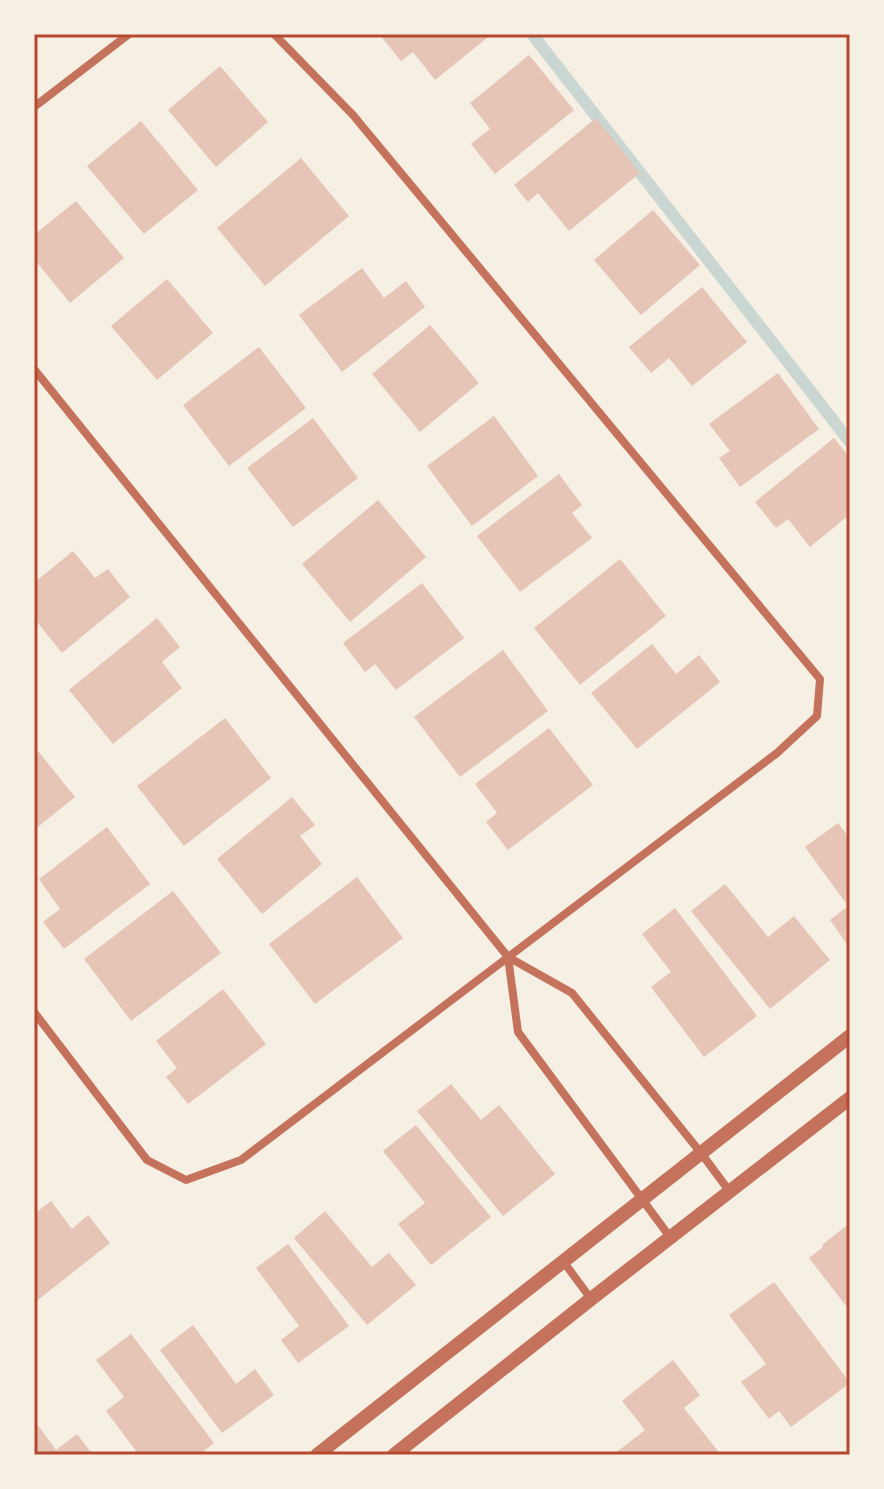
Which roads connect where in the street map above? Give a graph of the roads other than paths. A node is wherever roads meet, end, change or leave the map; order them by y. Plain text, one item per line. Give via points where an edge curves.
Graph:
1 (129, 34) edge
2 (274, 34) edge
3 (34, 107) edge
4 (34, 369) edge
5 (508, 957) junction
6 (34, 1012) edge
7 (850, 1036) edge
8 (850, 1098) edge
9 (701, 1153) junction
10 (730, 1192) junction
11 (642, 1200) junction
12 (670, 1237) junction
13 (563, 1261) junction
14 (591, 1299) junction
15 (317, 1455) edge
16 (394, 1455) edge

1 - 3 street
2 - 5 street via 353,115 820,679 817,716 777,753
4 - 5 street
5 - 6 street via 241,1160 186,1180 147,1160
5 - 9 street via 572,993
5 - 11 street via 518,1032
7 - 9 street
8 - 10 street
9 - 10 street
9 - 11 street
10 - 12 street
11 - 12 street
11 - 13 street
12 - 14 street
13 - 14 street
13 - 15 street
14 - 16 street

